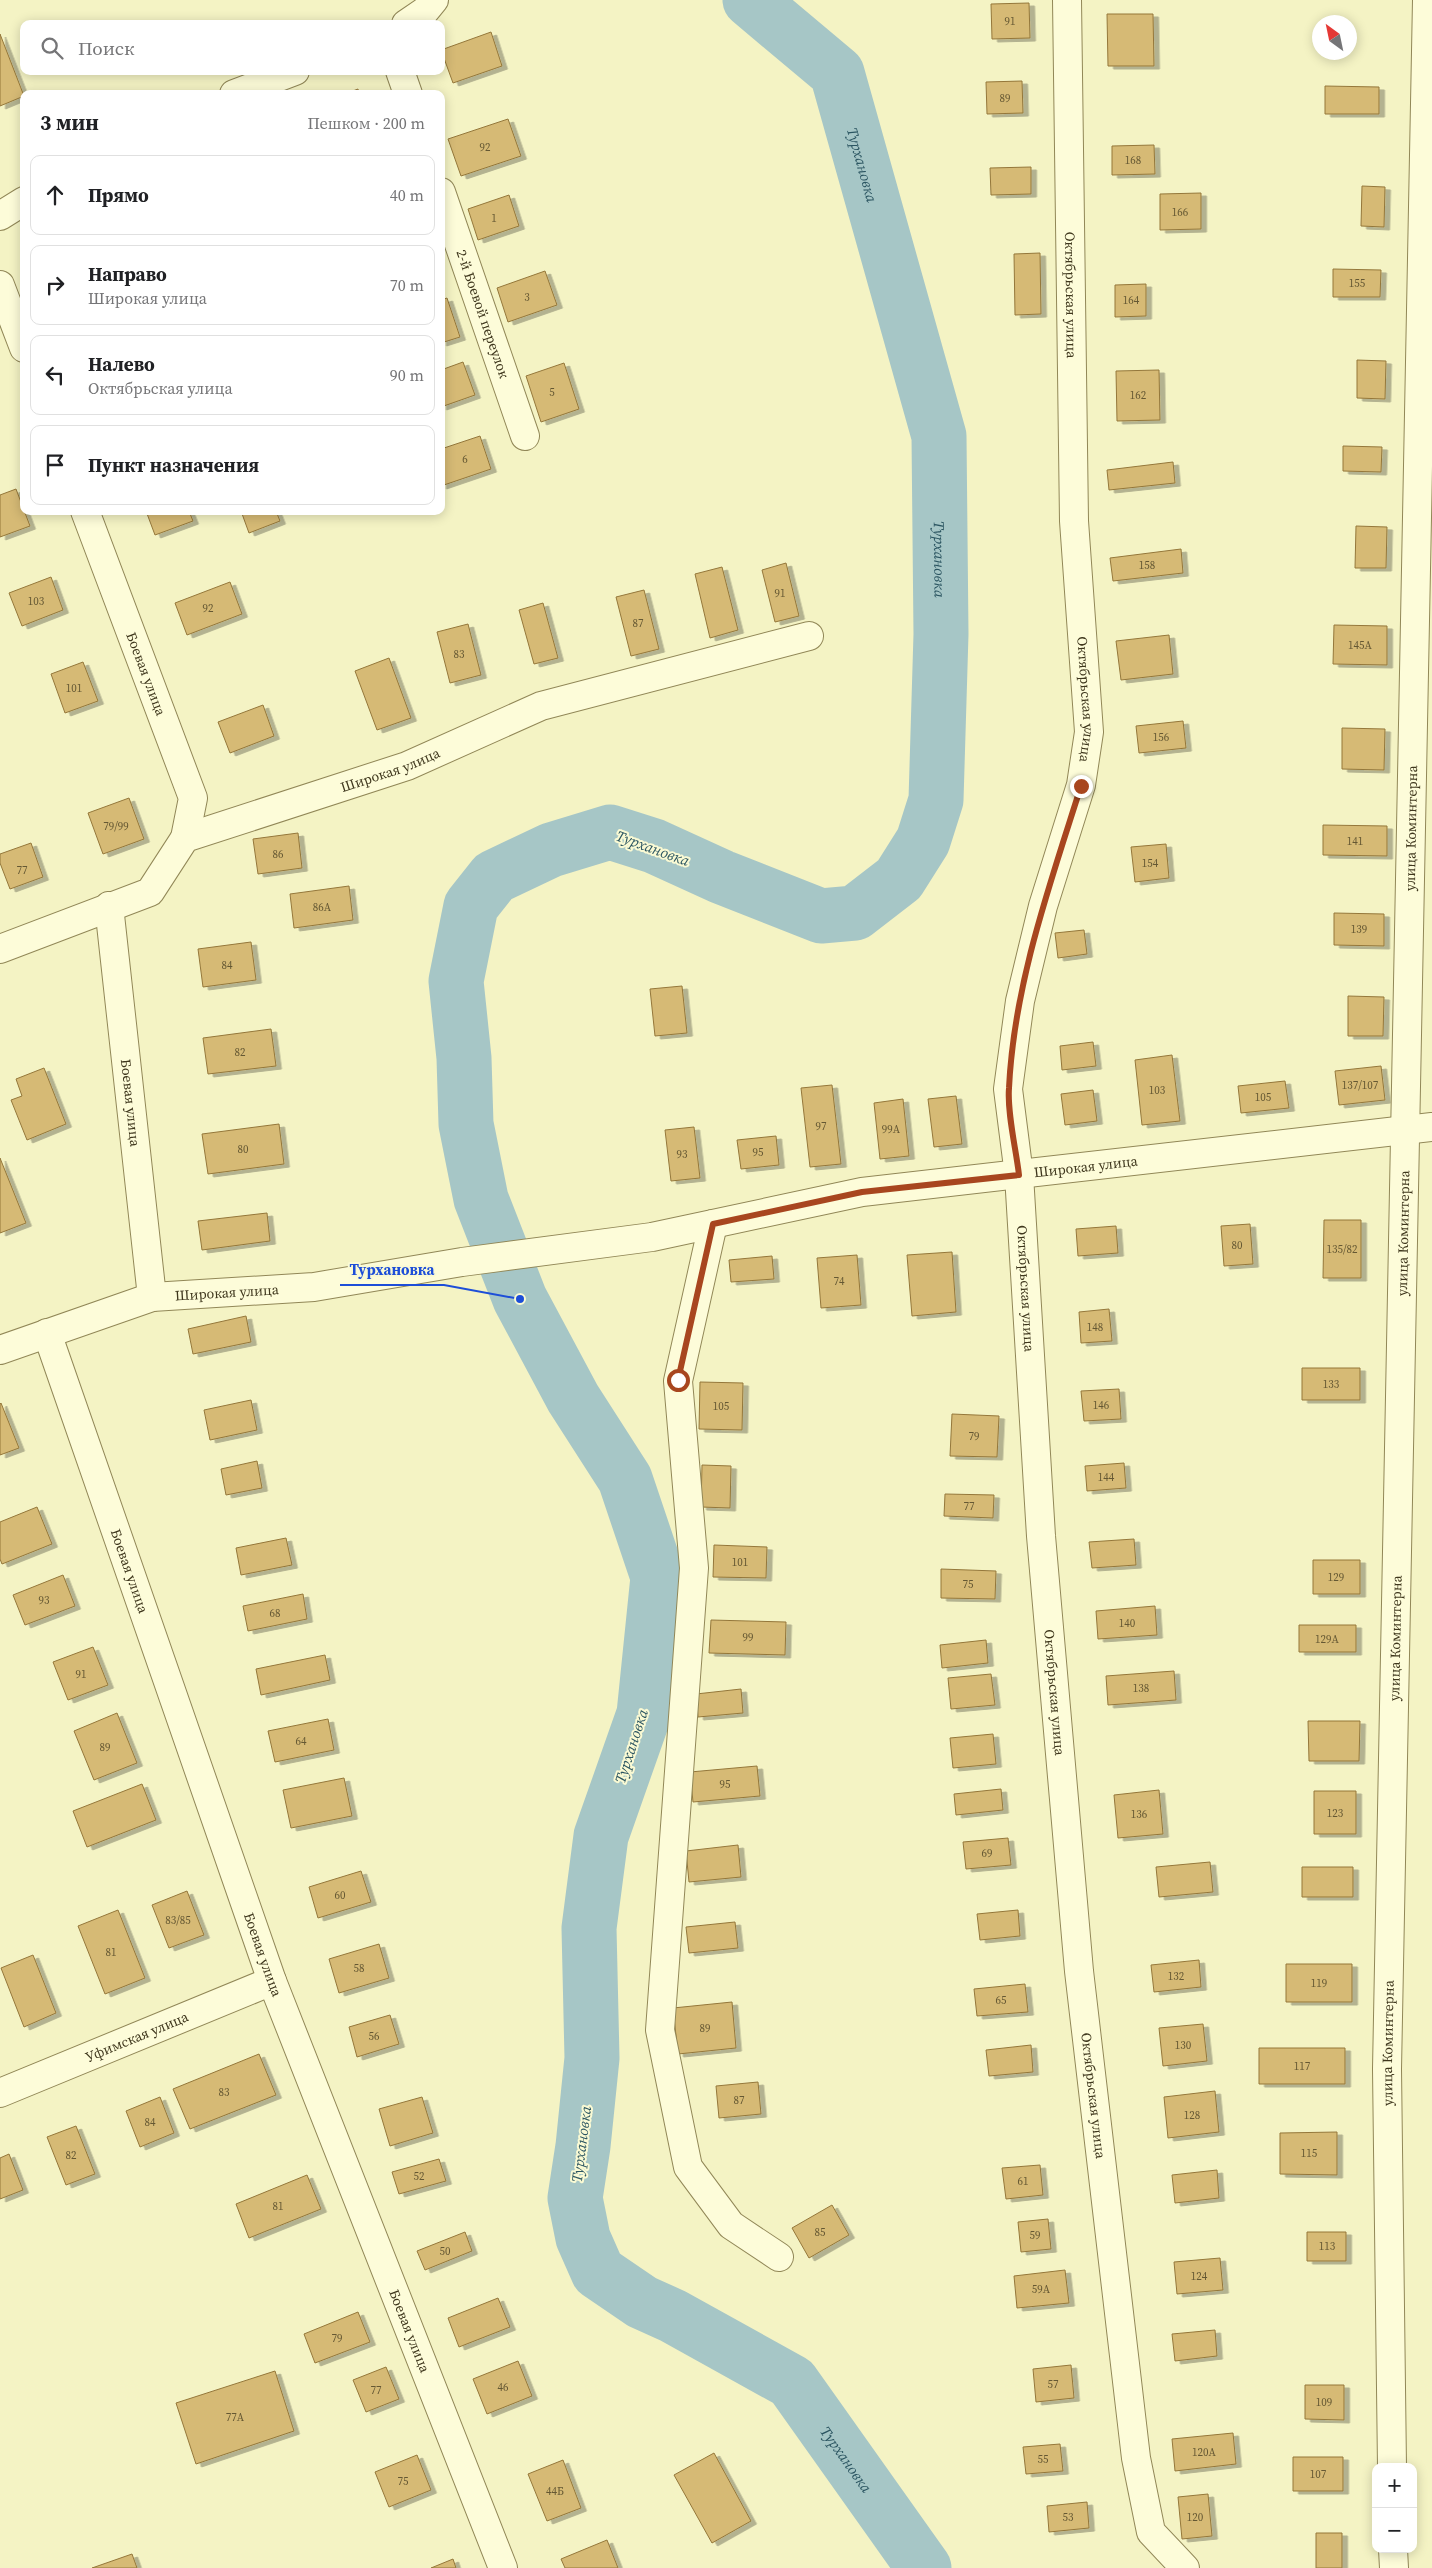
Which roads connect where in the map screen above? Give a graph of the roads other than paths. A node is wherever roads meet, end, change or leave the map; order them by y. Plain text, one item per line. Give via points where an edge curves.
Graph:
1 (434, 0) edge
2 (1067, 0) edge
3 (1427, 0) edge
4 (412, 20) edge
5 (284, 75) edge
6 (401, 75) edge
7 (245, 90) edge
8 (407, 90) edge
9 (445, 203) edge
10 (20, 204) edge
11 (0, 216) edge
12 (0, 285) edge
13 (20, 338) edge
14 (526, 436) dead end
15 (86, 515) edge
16 (809, 636) dead end
17 (184, 838) junction
18 (109, 906) junction
19 (0, 949) edge
20 (1432, 1127) edge
21 (1405, 1130) junction
22 (1019, 1175) junction
23 (713, 1224) junction
24 (152, 1297) junction
25 (46, 1333) junction
26 (0, 1350) edge
27 (272, 1981) junction
28 (0, 2092) edge
29 (779, 2257) dead end
30 (1392, 2463) edge
31 (1393, 2553) edge
32 (503, 2568) edge
33 (1185, 2568) edge
34 (1394, 2568) edge

1 - 4 street
2 - 22 street, Октябрьская улица via 1074,521 1089,732 1081,786 1043,906 1020,1001 1008,1089
3 - 21 street, улица Коминтерна
5 - 7 street
6 - 8 street
9 - 14 street, 2-й Боевой переулок
10 - 11 street
12 - 13 street
15 - 17 street, Боевая улица via 192,798
16 - 17 street, Широкая улица via 541,706 407,766
17 - 18 street via 150,892
18 - 19 street
18 - 24 street, Боевая улица
20 - 21 street, Широкая улица
21 - 22 street, Широкая улица
21 - 30 street, улица Коминтерна via 1387,2070
22 - 23 street, Широкая улица via 862,1192
22 - 33 street, Октябрьская улица via 1040,1536 1079,1971 1136,2458 1151,2532
23 - 24 street, Широкая улица via 652,1237 462,1262 314,1288
23 - 29 street via 678,1380 694,1568 660,2030 688,2167 731,2224
24 - 25 street, Широкая улица
25 - 26 street, Широкая улица
25 - 27 street, Боевая улица
27 - 28 street, Уфимская улица
27 - 32 street, Боевая улица
31 - 34 street

